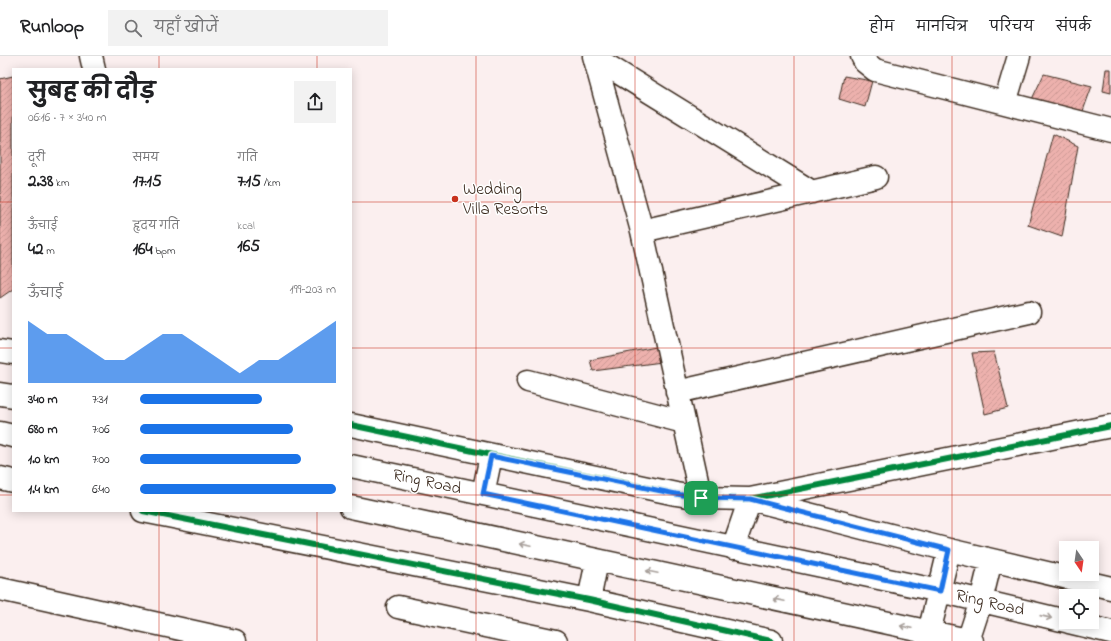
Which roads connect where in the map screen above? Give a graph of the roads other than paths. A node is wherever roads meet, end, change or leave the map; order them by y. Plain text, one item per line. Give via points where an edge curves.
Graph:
1 (90, 56) edge
2 (862, 56) edge
3 (1019, 56) edge
4 (595, 57) edge
5 (94, 68) edge
6 (1005, 103) junction
7 (1111, 130) edge
8 (876, 177) dead end
9 (812, 192) junction
10 (642, 231) junction
11 (1029, 312) dead end
12 (0, 351) edge
13 (12, 354) edge
14 (528, 381) dead end
15 (677, 392) junction
16 (0, 394) edge
17 (12, 396) edge
18 (684, 422) junction
19 (352, 425) edge
20 (1111, 426) edge
21 (0, 433) edge
22 (12, 436) edge
23 (491, 456) junction
24 (352, 466) edge
25 (0, 478) edge
26 (12, 481) edge
27 (483, 494) junction
28 (701, 498) junction
29 (750, 499) junction
30 (352, 507) edge
31 (148, 512) edge
32 (732, 548) junction
33 (949, 550) junction
34 (597, 560) junction
35 (991, 560) junction
36 (1111, 588) edge
37 (0, 589) edge
38 (940, 591) junction
39 (589, 600) junction
40 (981, 601) junction
41 (398, 607) dead end
42 (1059, 620) edge
43 (1098, 629) edge
44 (1111, 632) edge
45 (928, 637) edge
46 (235, 641) edge
47 (556, 641) edge
48 (771, 641) edge
49 (969, 641) edge

1 - 5 street
2 - 6 street via 875,70
3 - 6 street
4 - 9 street
4 - 10 street
6 - 7 street
8 - 9 street
9 - 10 street
10 - 15 street
11 - 15 street
12 - 13 street
14 - 18 street
15 - 18 street
16 - 17 street
18 - 28 street
19 - 23 street
20 - 29 street
21 - 22 street
23 - 27 street
23 - 28 street
24 - 27 street, Ring Road
25 - 26 street
27 - 32 street, Ring Road
28 - 29 street
29 - 32 street
29 - 33 street
34 -> 30 street
31 - 39 street
32 - 38 street, Ring Road
33 - 35 street
33 - 38 street
34 - 39 street
45 -> 34 street
35 - 36 street
35 - 40 street
37 - 46 street
38 - 40 street, Ring Road
38 - 45 street
39 - 48 street
40 -> 42 street, Ring Road
40 - 49 street
41 - 47 street
43 - 44 street, Ring Road
45 - 49 street

